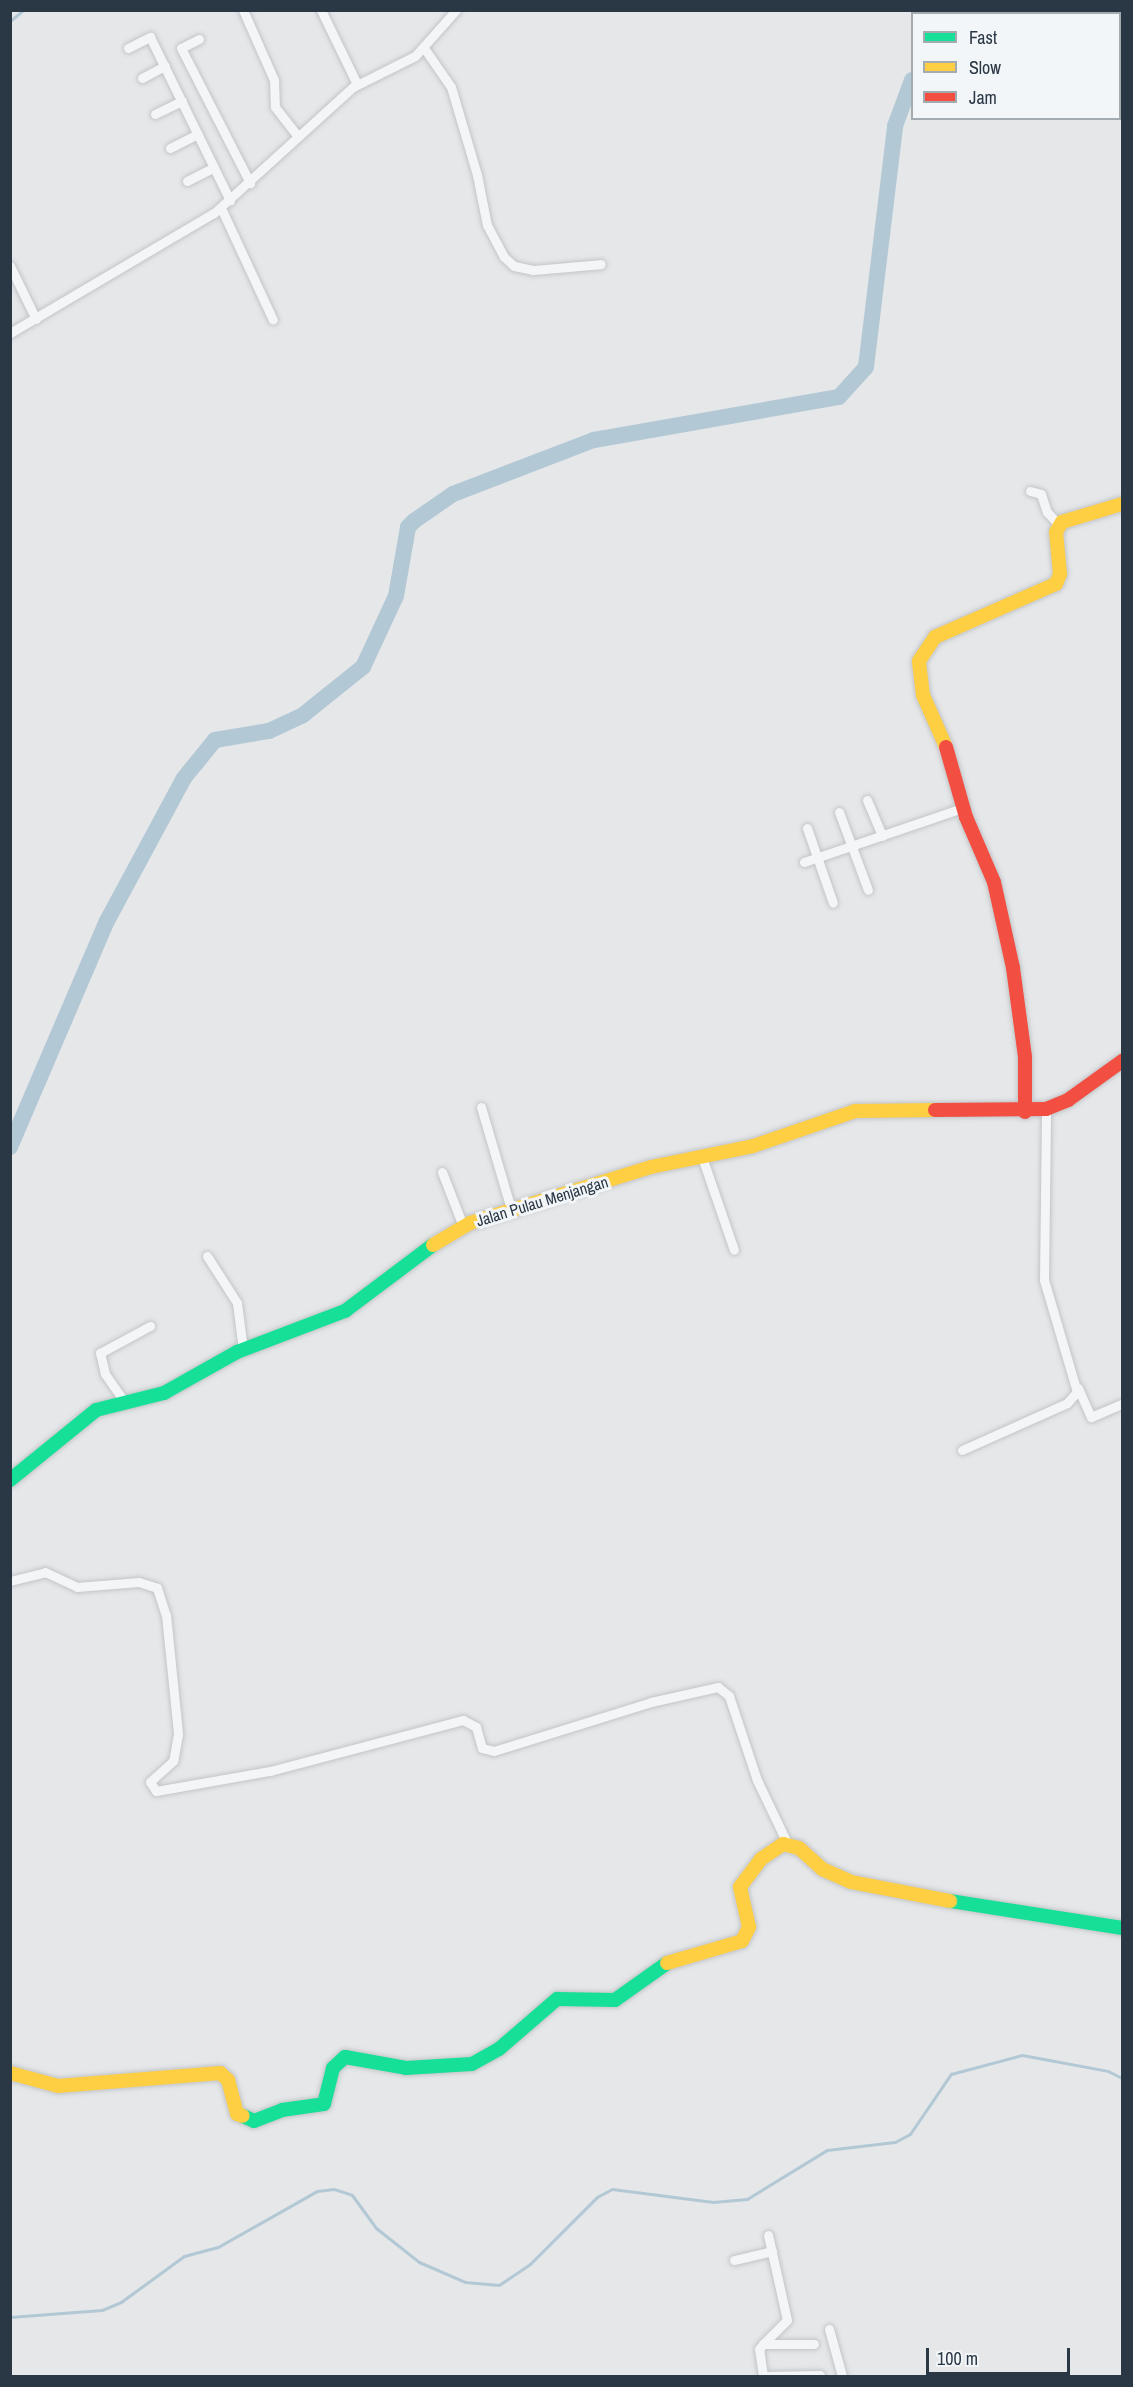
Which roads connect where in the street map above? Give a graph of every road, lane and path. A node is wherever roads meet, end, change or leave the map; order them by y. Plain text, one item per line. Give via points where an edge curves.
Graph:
1 (243, 10) edge
2 (321, 10) edge
3 (456, 10) edge
4 (199, 39) dead end
5 (128, 48) dead end
6 (423, 48) junction
7 (165, 66) junction
8 (142, 78) dead end
9 (357, 84) junction
10 (182, 101) junction
11 (155, 114) dead end
12 (198, 134) junction
13 (297, 135) junction
14 (170, 148) dead end
15 (214, 167) junction
16 (187, 180) dead end
17 (250, 183) junction
18 (230, 200) junction
19 (220, 208) junction
20 (601, 264) dead end
21 (10, 266) edge
22 (36, 319) junction
23 (273, 320) dead end
24 (10, 333) edge
25 (1029, 491) dead end
26 (1122, 504) edge
27 (1059, 525) junction
28 (867, 800) dead end
29 (963, 808) junction
30 (839, 812) dead end
31 (807, 828) dead end
32 (882, 836) junction
33 (851, 846) junction
34 (817, 857) junction
35 (804, 862) dead end
36 (868, 890) dead end
37 (833, 903) dead end
38 (1122, 1061) edge
39 (481, 1107) dead end
40 (1046, 1109) junction
41 (1025, 1112) junction
42 (702, 1157) junction
43 (442, 1172) dead end
44 (511, 1209) junction
45 (463, 1226) junction
46 (734, 1250) dead end
47 (207, 1256) dead end
48 (150, 1326) dead end
49 (243, 1350) junction
50 (1078, 1388) junction
51 (124, 1401) junction
52 (1122, 1404) edge
53 (962, 1450) dead end
54 (10, 1479) edge
55 (10, 1581) edge
56 (788, 1845) junction
57 (1122, 1928) edge
58 (10, 2073) edge
59 (768, 2235) dead end
60 (772, 2251) junction
61 (734, 2260) dead end
62 (829, 2329) dead end
63 (763, 2344) junction
64 (814, 2344) dead end
65 (820, 2375) dead end
66 (765, 2376) edge
67 (842, 2376) edge

1 - 13 street via 274,80 275,107
2 - 9 street
3 - 6 street
4 - 17 street via 181,48
5 - 7 street via 150,37
6 - 9 street
6 - 20 street via 451,87 477,174 487,225 504,257 514,266 533,270
7 - 8 street
7 - 10 street
9 - 13 street
10 - 11 street
10 - 12 street
12 - 14 street
12 - 15 street
13 - 17 street
15 - 16 street
15 - 18 street
17 - 18 street
18 - 19 street
19 - 22 street
19 - 23 street
21 - 22 street
22 - 24 street
25 - 27 street via 1041,494 1047,512
26 - 27 street via 1076,515
27 - 29 street via 1056,584 943,633 921,653 918,671 922,695 948,750
28 - 32 street
29 - 32 street
29 - 41 street via 992,876 1012,963 1025,1057
30 - 33 street
31 - 34 street
32 - 33 street
33 - 34 street
33 - 36 street
34 - 35 street
34 - 37 street
38 - 40 street, Jalan Pulau Menjangan via 1068,1100
39 - 44 street
40 - 41 street, Jalan Pulau Menjangan
40 - 50 street via 1044,1280
41 - 42 street, Jalan Pulau Menjangan via 855,1111 753,1146
42 - 44 street, Jalan Pulau Menjangan
42 - 46 street
43 - 45 street
44 - 45 street, Jalan Pulau Menjangan
45 - 49 street, Jalan Pulau Menjangan via 345,1311
47 - 49 street via 237,1303
48 - 51 street via 100,1353 105,1374
49 - 51 street, Jalan Pulau Menjangan via 176,1389
50 - 52 street via 1091,1417
50 - 53 street via 1067,1403
51 - 54 street, Jalan Pulau Menjangan via 96,1410
55 - 56 street via 45,1572 77,1587 139,1582 157,1587 166,1615 178,1734 173,1761 150,1782 156,1791 270,1771 463,1720 476,1727 482,1748 494,1751 651,1702 718,1687 729,1696 757,1780
56 - 57 street via 799,1848 822,1869 851,1882 1037,1917
56 - 58 street via 775,1848 745,1875 739,1896 749,1928 742,1941 662,1965 615,2000 558,1999 499,2049 472,2064 406,2068 345,2057 333,2068 324,2104 282,2110 254,2121 237,2114 228,2080 220,2073 58,2086
59 - 60 street
60 - 61 street
60 - 63 street via 787,2320
62 - 67 street
63 - 64 street
63 - 66 street via 759,2349
65 - 66 street

